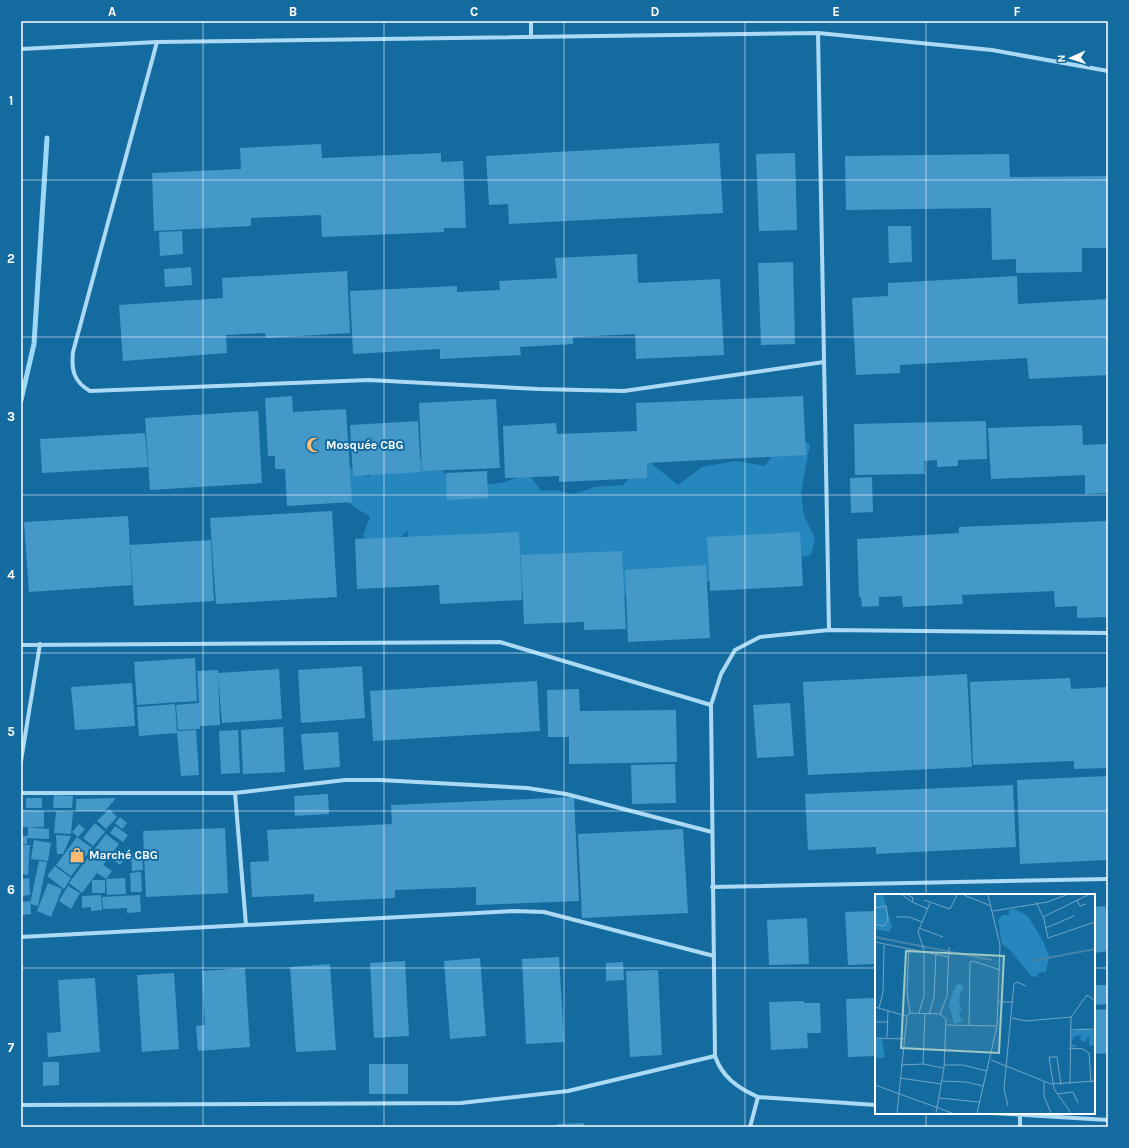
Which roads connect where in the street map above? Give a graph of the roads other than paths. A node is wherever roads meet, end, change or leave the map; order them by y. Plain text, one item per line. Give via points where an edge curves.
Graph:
1 (531, 21) edge
2 (818, 33) junction
3 (531, 37) junction
4 (157, 42) junction
5 (21, 49) edge
6 (1108, 71) edge
7 (824, 362) junction
8 (830, 630) junction
9 (1108, 633) edge
10 (40, 644) junction
11 (23, 645) edge
12 (711, 705) junction
13 (21, 761) edge
14 (21, 793) edge
15 (235, 793) junction
16 (712, 832) junction
17 (1108, 880) edge
18 (712, 888) junction
19 (246, 925) junction
20 (21, 937) edge
21 (714, 956) junction
22 (715, 1056) junction
23 (758, 1097) junction
24 (21, 1105) edge
25 (875, 1105) edge
26 (1006, 1114) edge
27 (1020, 1115) junction
28 (1108, 1120) edge
29 (750, 1127) edge
30 (1020, 1127) edge

1 - 3 street
2 - 3 street
2 - 6 street via 992,50
2 - 7 street
3 - 4 street
4 - 5 street
4 - 7 street via 73,352 74,376 81,386 90,391 369,380 624,391
7 - 8 street
8 - 9 street
8 - 12 street via 760,637 735,650 721,674
10 - 11 street
10 - 12 street via 500,642
10 - 13 street
12 - 16 street
14 - 15 street
15 - 16 street via 344,780 527,788 566,794
15 - 19 street
16 - 18 street
17 - 18 street
18 - 21 street
19 - 20 street
19 - 21 street via 514,911 544,912
21 - 22 street
22 - 23 street via 719,1068 728,1078 742,1090
22 - 24 street via 568,1090 461,1103
23 - 25 street
23 - 29 street
26 - 27 street
27 - 28 street
27 - 30 street

